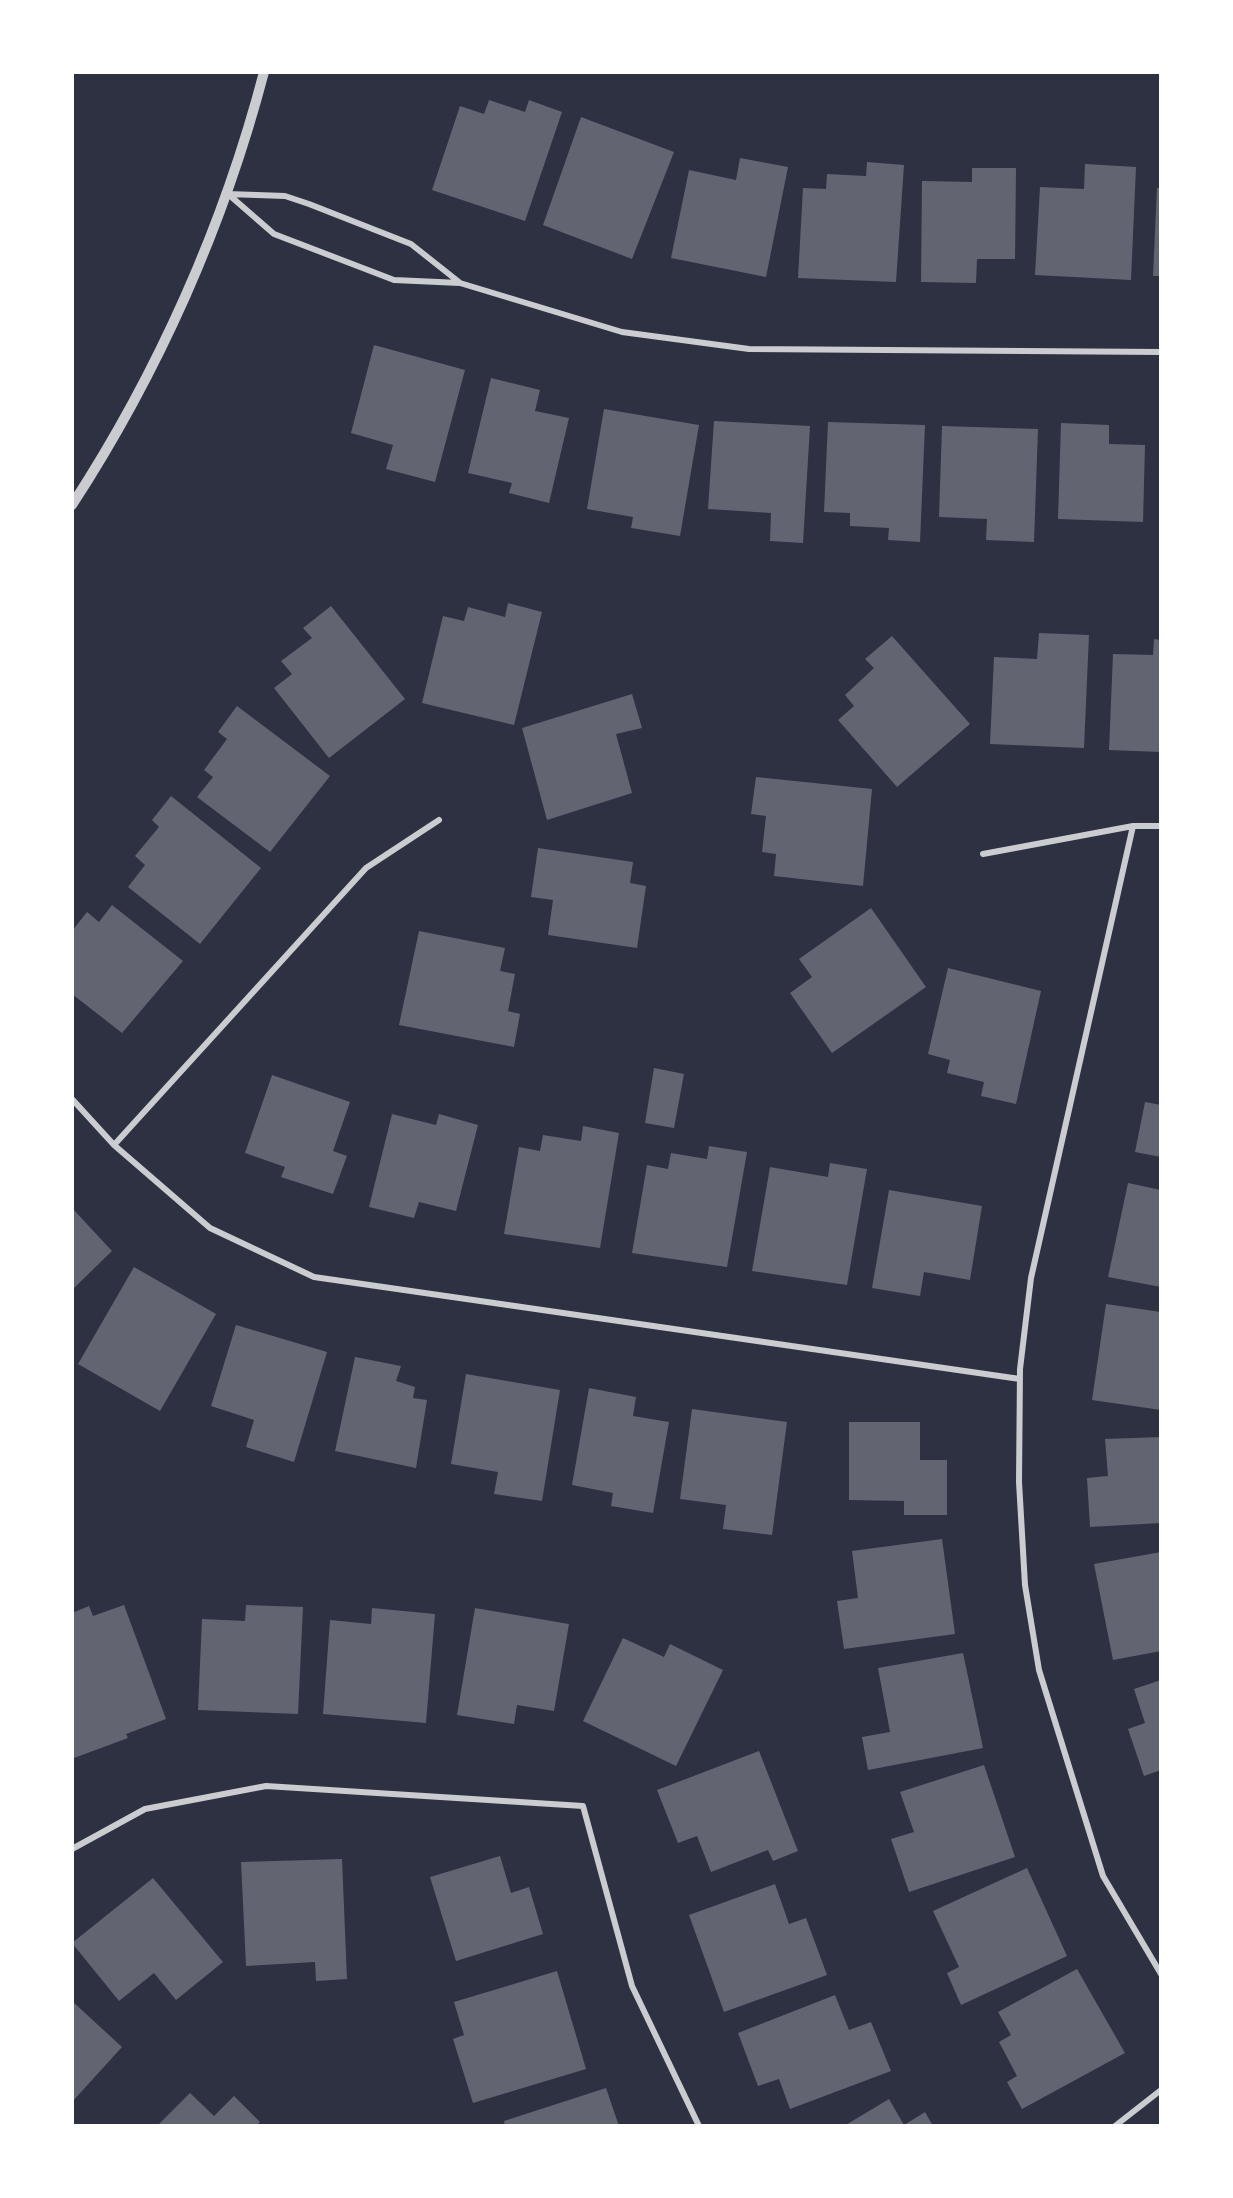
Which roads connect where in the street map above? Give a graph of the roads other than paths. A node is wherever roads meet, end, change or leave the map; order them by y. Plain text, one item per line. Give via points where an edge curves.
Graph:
1 (264, 72) edge
2 (228, 194) junction
3 (460, 283) junction
4 (1161, 352) edge
5 (72, 505) edge
6 (439, 820) dead end
7 (1133, 826) junction
8 (1161, 826) edge
9 (983, 854) dead end
10 (72, 1099) edge
11 (114, 1145) junction
12 (1020, 1379) junction
13 (72, 1849) edge
14 (1161, 1974) edge
15 (1161, 2090) edge
16 (699, 2126) edge
17 (1115, 2126) edge

1 - 2 street
2 - 3 street via 285,196 309,204 411,244
2 - 3 street via 274,234 383,276
2 - 5 street via 140,391
3 - 4 street via 622,332 749,349
6 - 11 street via 366,868
7 - 8 street
7 - 9 street
7 - 12 street via 1031,1278
10 - 11 street
11 - 12 street via 210,1227 314,1277
12 - 14 street via 1019,1482 1024,1574 1039,1670 1103,1876
13 - 16 street via 145,1809 266,1786 583,1806 633,1986
15 - 17 street

